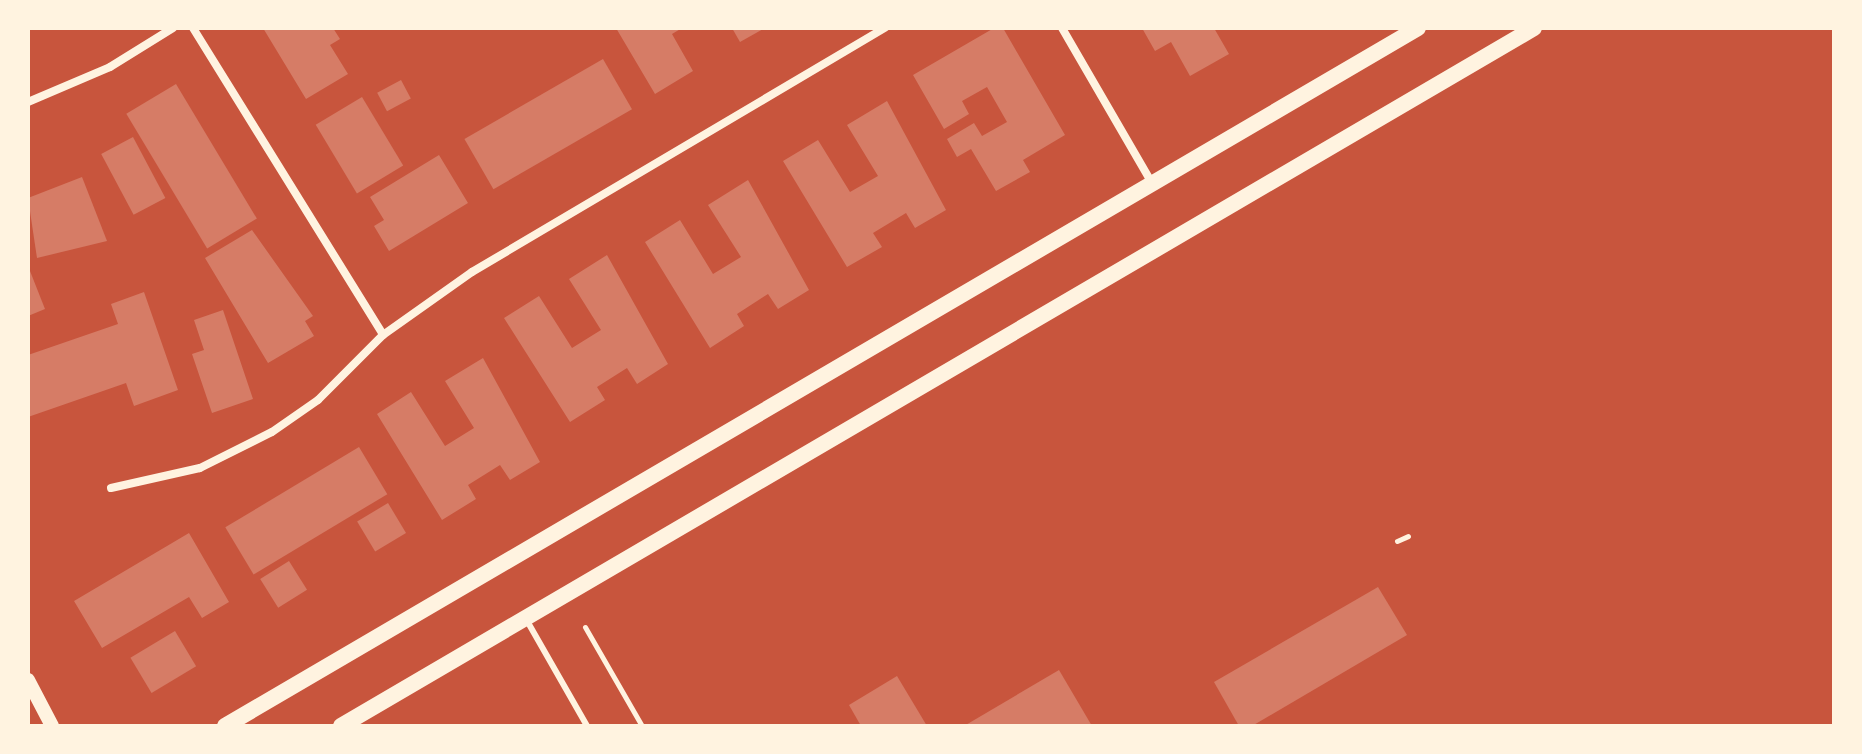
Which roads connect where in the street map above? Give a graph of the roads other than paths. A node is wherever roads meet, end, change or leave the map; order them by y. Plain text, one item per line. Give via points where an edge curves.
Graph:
1 (173, 28) edge
2 (193, 28) edge
3 (885, 28) edge
4 (1062, 28) edge
5 (1418, 28) edge
6 (1534, 28) edge
7 (28, 102) edge
8 (1153, 184) junction
9 (383, 335) junction
10 (111, 488) dead end
11 (526, 619) junction
12 (28, 680) edge
13 (52, 726) edge
14 (225, 726) edge
15 (341, 726) edge
16 (587, 726) edge

1 - 7 street via 110,67
2 - 9 street
3 - 9 street via 472,272
4 - 8 street
5 - 8 main road
6 - 11 main road
8 - 14 main road
9 - 10 street via 318,400 272,432 200,468
11 - 15 main road
11 - 16 lane
12 - 13 street

